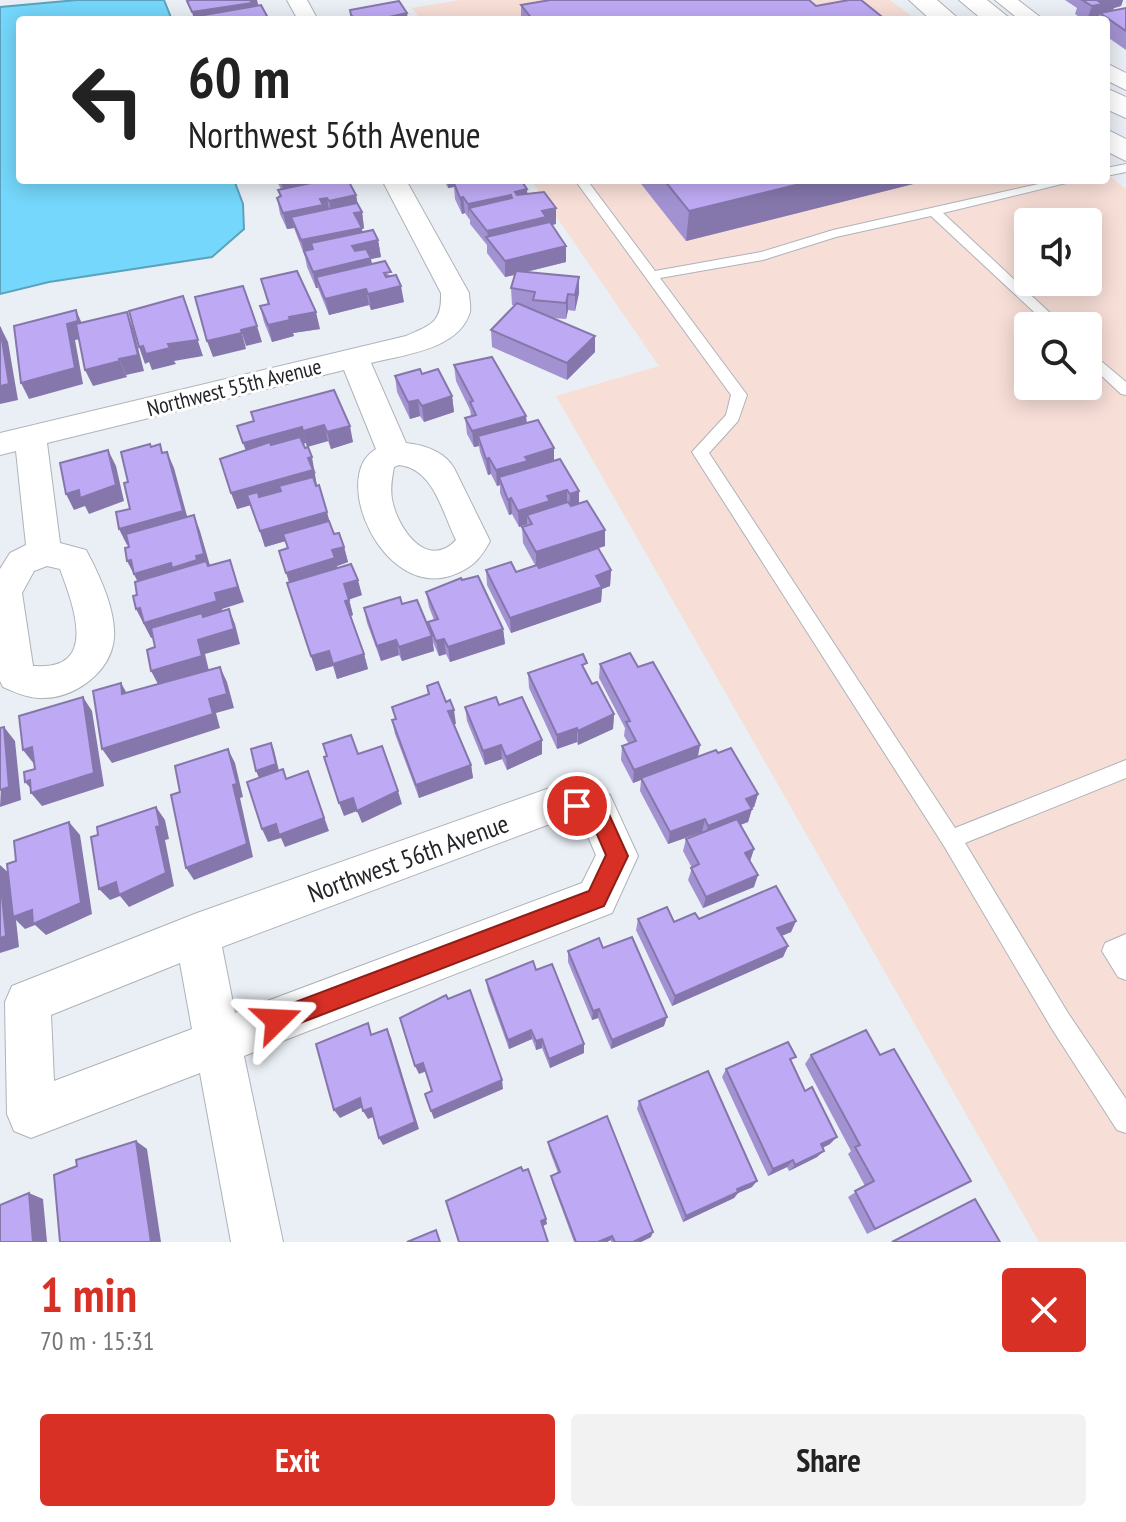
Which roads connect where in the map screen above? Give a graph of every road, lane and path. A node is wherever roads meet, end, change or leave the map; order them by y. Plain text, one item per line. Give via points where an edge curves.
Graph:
1 (921, 0) edge
2 (971, 0) edge
3 (1005, 0) edge
4 (942, 16) edge
5 (993, 16) edge
6 (1028, 16) edge
7 (396, 184) edge
8 (584, 184) edge
9 (1054, 184) edge
10 (934, 211) junction
11 (653, 275) junction
12 (1042, 312) edge
13 (354, 358) junction
14 (1102, 368) edge
15 (1126, 390) edge
16 (15, 440) edge
17 (394, 453) dead end
18 (44, 552) dead end
19 (1126, 769) edge
20 (951, 839) junction
21 (197, 935) junction
22 (1126, 945) edge
23 (1126, 969) edge
24 (219, 1042) junction
25 (1126, 1121) edge
26 (257, 1242) edge

1 - 4 main road
2 - 5 main road
3 - 6 street
7 - 13 street, Northwest 55th Avenue via 455,293 456,312 442,331
8 - 11 lane
9 - 10 lane
10 - 11 lane via 763,256
10 - 12 lane
11 - 20 lane via 739,395 733,417 700,452
13 - 16 street, Northwest 55th Avenue
13 - 17 street
14 - 15 lane
16 - 18 street
19 - 20 lane
20 - 25 lane
21 - 24 street
21 - 24 street, Northwest 56th Avenue via 28,1002 31,1114
21 - 24 street, Northwest 56th Avenue via 558,803 596,808 617,856 597,898
22 - 23 lane via 1113,951
24 - 26 street

